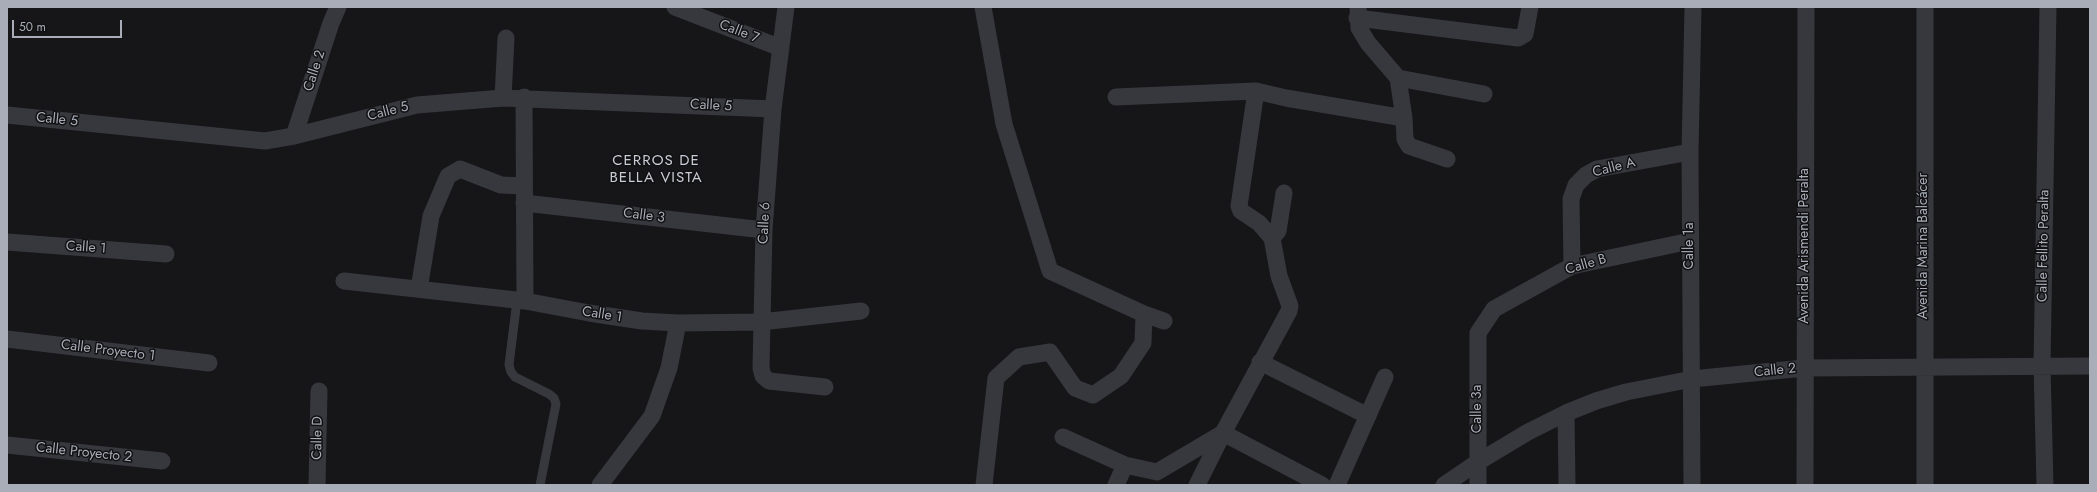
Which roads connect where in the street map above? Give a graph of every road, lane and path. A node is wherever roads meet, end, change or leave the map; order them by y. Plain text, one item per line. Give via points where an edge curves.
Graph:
1 (338, 7) edge
2 (675, 7) edge
3 (786, 7) edge
4 (983, 7) edge
5 (1530, 7) edge
6 (1693, 7) edge
7 (1806, 7) edge
8 (1925, 7) edge
9 (2048, 7) edge
10 (1357, 12) edge
11 (506, 38) dead end
12 (781, 48) junction
13 (1398, 78) junction
14 (1256, 91) junction
15 (1484, 94) dead end
16 (524, 97) junction
17 (1116, 97) dead end
18 (503, 98) junction
19 (773, 108) junction
20 (7, 115) edge
21 (1404, 118) junction
22 (294, 136) junction
23 (1690, 152) junction
24 (1447, 159) dead end
25 (524, 186) junction
26 (1284, 193) dead end
27 (524, 203) junction
28 (764, 230) junction
29 (1272, 238) junction
30 (1690, 241) junction
31 (7, 242) edge
32 (166, 254) dead end
33 (1572, 266) junction
34 (344, 281) dead end
35 (419, 289) junction
36 (521, 300) junction
37 (861, 311) dead end
38 (1144, 314) junction
39 (1164, 321) dead end
40 (761, 322) junction
41 (678, 323) junction
42 (1478, 333) joint
43 (7, 339) edge
44 (1260, 362) junction
45 (209, 364) dead end
46 (2042, 366) junction
47 (2090, 366) edge
48 (1804, 368) junction
49 (1924, 368) junction
50 (1385, 377) dead end
51 (1692, 379) junction
52 (825, 387) dead end
53 (319, 391) dead end
54 (1566, 413) junction
55 (1368, 416) junction
56 (1223, 433) junction
57 (1063, 437) dead end
58 (7, 445) edge
59 (162, 461) dead end
60 (1478, 462) junction
61 (1125, 465) junction
62 (317, 485) edge
63 (540, 485) edge
64 (600, 485) edge
65 (984, 485) edge
66 (1116, 485) edge
67 (1197, 485) edge
68 (1322, 485) edge
69 (1337, 485) edge
70 (1444, 485) edge
71 (1478, 485) edge
72 (1567, 485) edge
73 (1692, 485) edge
74 (1805, 485) edge
75 (1925, 485) edge
76 (2045, 485) edge

1 - 22 street, Calle 2
2 - 12 street, Calle 7
3 - 12 street, Calle 6
4 - 38 street via 1004,124 1050,270
5 - 10 street via 1525,34 1518,38
6 - 23 street, Calle 1a
7 - 48 street, Avenida Arismendi Peralta
8 - 49 street, Avenida Marina Balcácer
9 - 46 street, Calle Fellito Peralta
10 - 13 street via 1358,28
11 - 18 street
12 - 19 street, Calle 6
13 - 15 street
13 - 21 street
14 - 17 street
14 - 21 street
14 - 29 street via 1239,206 1241,211 1259,223
16 - 18 street, Calle 5
16 - 19 street, Calle 5
16 - 25 street
18 - 22 street, Calle 5 via 417,105
19 - 28 street, Calle 6
20 - 22 street, Calle 5 via 265,141
21 - 24 street via 1405,139 1409,146
23 - 30 street, Calle 1a
23 - 33 street, Calle A via 1597,169 1586,175 1576,186 1571,199
25 - 27 street
25 - 35 street via 501,185 460,169 448,176 431,216
26 - 29 street via 1278,231
27 - 28 street, Calle 3
27 - 36 street
28 - 40 street, Calle 6
29 - 44 street via 1279,276 1290,306
30 - 33 street, Calle B
30 - 51 street, Calle 1a
31 - 32 street, Calle 1
33 - 42 street, Calle B via 1494,309
34 - 35 street, Calle 1
35 - 36 street, Calle 1
36 - 41 street, Calle 1 via 642,321
36 - 63 lane via 509,365 511,372 549,394 556,404
37 - 40 street, Calle 1
38 - 39 street
38 - 65 street via 1143,343 1121,376 1093,395 1074,388 1050,352 1019,357 996,378
40 - 41 street, Calle 1
40 - 52 street, Calle 6 via 763,376 769,381
41 - 64 street via 669,368 652,416
42 - 60 street, Calle 3a
43 - 45 street, Calle Proyecto 1
44 - 55 street
44 - 56 street
46 - 47 street, Calle 2
46 - 49 street, Calle 2
46 - 76 street, Calle Fellito Peralta
48 - 49 street, Calle 2
48 - 51 street, Calle 2
48 - 74 street, Avenida Arismendi Peralta
49 - 75 street, Avenida Marina Balcácer
50 - 55 street
51 - 54 street, Calle 2 via 1626,392
51 - 73 street, Calle 1a
53 - 62 street, Calle D
54 - 60 street, Calle 2
54 - 72 street
55 - 69 street
56 - 61 street via 1157,472
56 - 67 street
56 - 68 street
57 - 61 street
58 - 59 street, Calle Proyecto 2
60 - 70 street, Calle 2
60 - 71 street, Calle 3a
61 - 66 street

